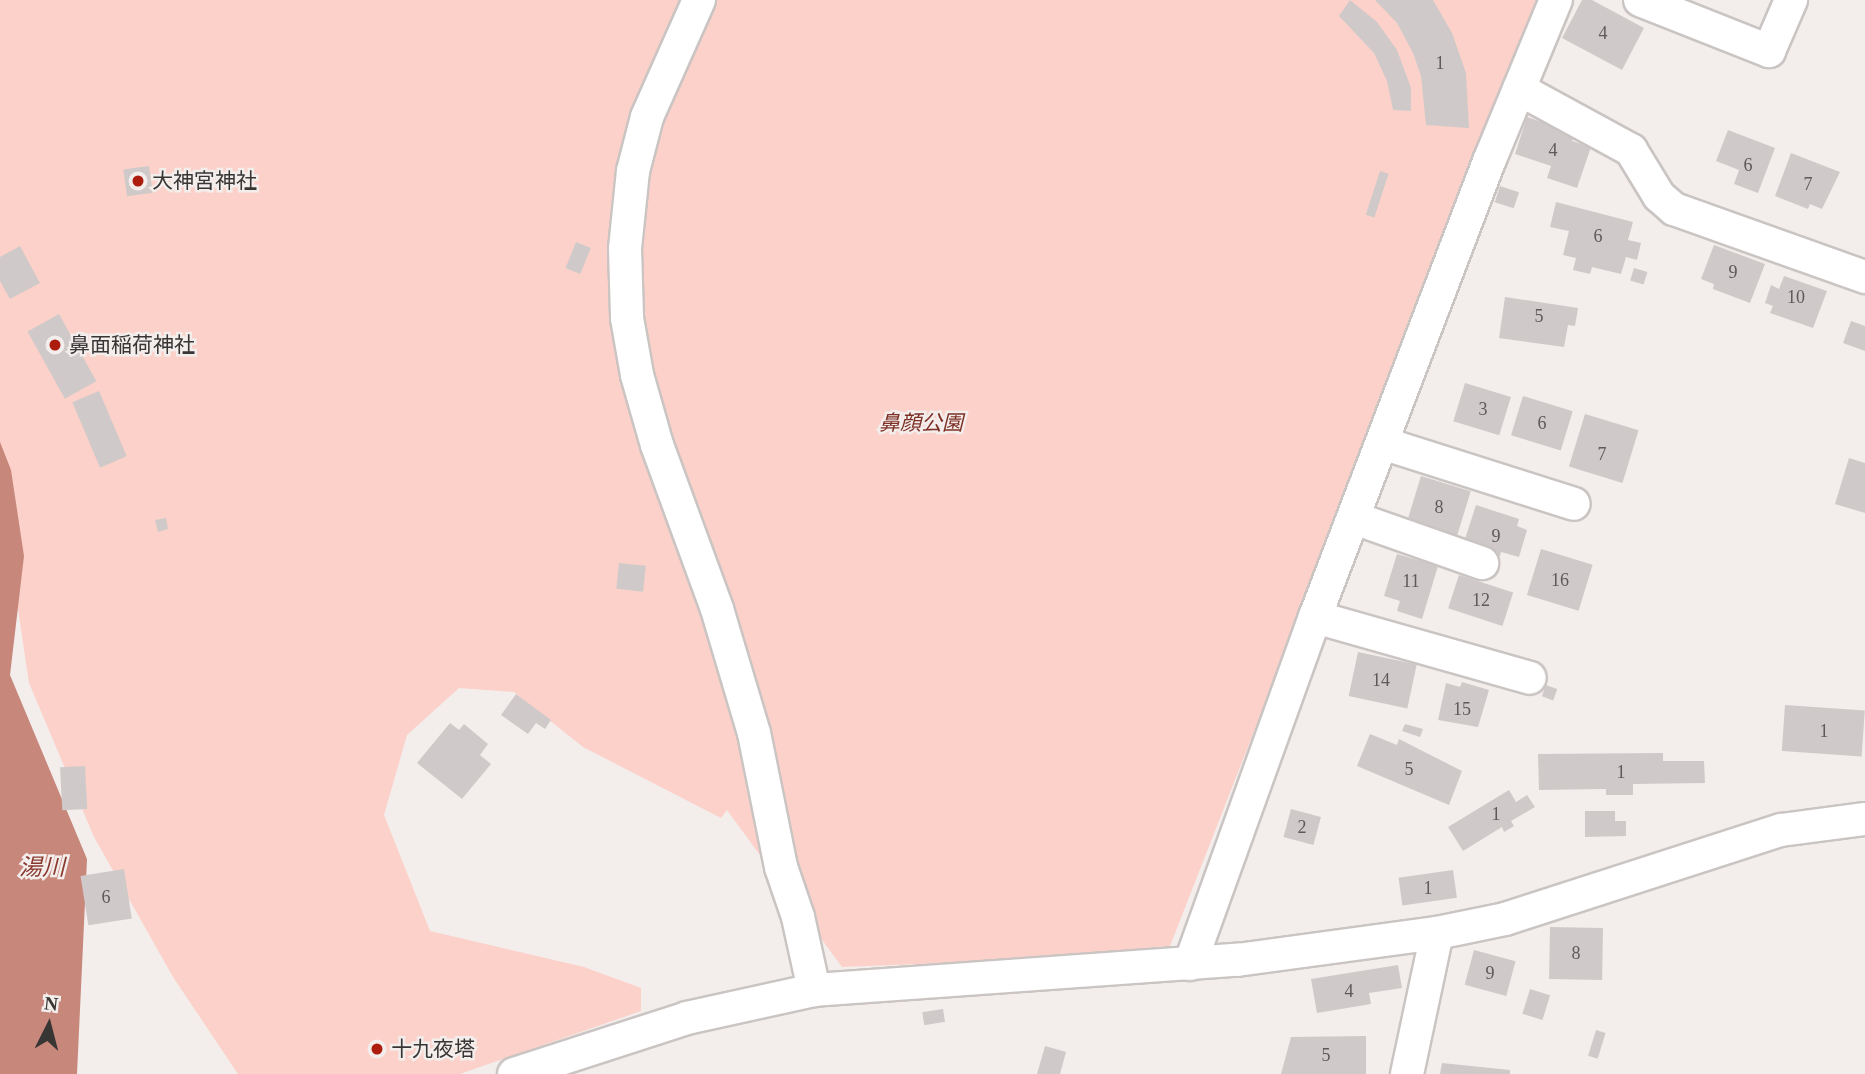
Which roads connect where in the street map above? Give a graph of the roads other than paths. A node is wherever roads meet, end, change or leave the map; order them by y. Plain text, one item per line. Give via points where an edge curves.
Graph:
1 (699, 0) edge
2 (1556, 0) edge
3 (1640, 0) edge
4 (1791, 0) edge
5 (1519, 89) junction
6 (1865, 277) edge
7 (1382, 443) junction
8 (1574, 504) dead end
9 (1354, 518) junction
10 (1482, 563) dead end
11 (1315, 617) junction
12 (1530, 678) dead end
13 (1865, 819) edge
14 (1437, 933) junction
15 (1190, 964) junction
16 (814, 990) junction
17 (514, 1074) edge
18 (1406, 1074) edge

1 - 16 street via 647,117 633,172 625,249 627,318 657,445 717,610 754,733 781,867 798,916
2 - 5 street
3 - 4 street via 1769,51
5 - 6 street via 1631,150 1659,196 1674,209
5 - 7 street
7 - 8 street
7 - 9 street
9 - 10 street
9 - 11 street
11 - 12 street
11 - 15 street
13 - 14 street via 1781,830 1505,919
14 - 15 street
14 - 18 street
15 - 16 street
16 - 17 street via 687,1018

